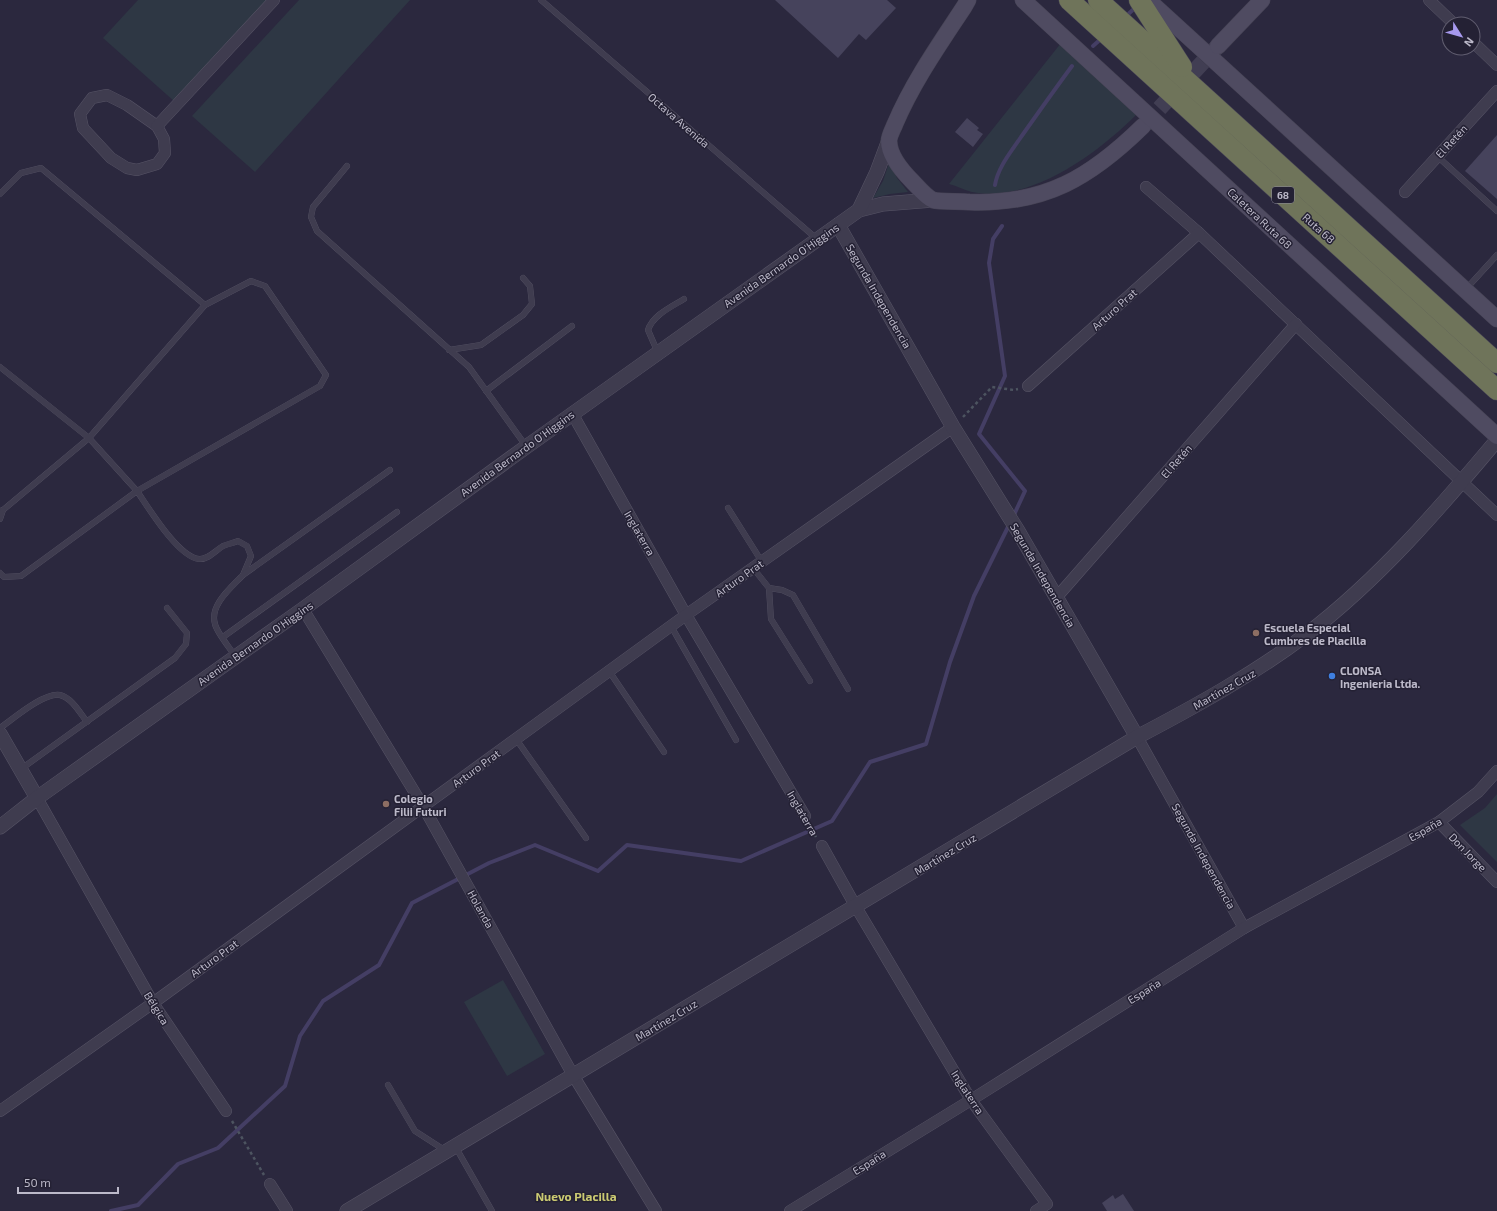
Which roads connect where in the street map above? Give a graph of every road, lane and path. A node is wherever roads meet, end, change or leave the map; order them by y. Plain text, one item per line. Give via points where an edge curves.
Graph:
1 (274, 0) edge
2 (541, 0) edge
3 (968, 0) edge
4 (977, 0) edge
5 (1023, 0) edge
6 (1069, 0) edge
7 (1098, 0) edge
8 (1139, 0) edge
9 (1148, 0) edge
10 (1262, 0) edge
11 (1429, 0) edge
12 (958, 16) junction
13 (1446, 16) edge
14 (1218, 46) tunnel mouth
15 (1481, 50) edge
16 (1497, 65) edge
17 (1198, 90) junction
18 (1497, 91) edge
19 (157, 126) junction
20 (1143, 126) tunnel mouth
21 (889, 140) junction
22 (1437, 156) junction
23 (347, 166) dead end
24 (1146, 186) dead end
25 (1405, 192) dead end
26 (0, 194) edge
27 (933, 200) junction
28 (859, 210) junction
29 (1497, 211) edge
30 (838, 225) junction
31 (1199, 233) junction
32 (817, 240) junction
33 (1497, 255) edge
34 (523, 278) dead end
35 (1465, 290) junction
36 (684, 299) dead end
37 (205, 305) junction
38 (1497, 319) edge
39 (1296, 324) junction
40 (572, 326) dead end
41 (450, 350) junction
42 (658, 352) junction
43 (1497, 364) edge
44 (0, 367) edge
45 (1028, 386) dead end
46 (1014, 390) dead end
47 (1497, 390) edge
48 (486, 391) junction
49 (572, 414) junction
50 (953, 427) junction
51 (1497, 436) edge
52 (89, 438) junction
53 (1497, 440) edge
54 (526, 447) junction
55 (390, 470) dead end
56 (1463, 481) junction
57 (136, 491) junction
58 (728, 508) dead end
59 (1, 510) edge
60 (397, 512) dead end
61 (1497, 515) edge
62 (0, 519) edge
63 (757, 565) junction
64 (0, 573) edge
65 (243, 575) junction
66 (769, 588) junction
67 (1056, 598) junction
68 (167, 608) dead end
69 (303, 609) junction
70 (686, 615) junction
71 (671, 626) junction
72 (223, 637) junction
73 (235, 657) junction
74 (609, 671) junction
75 (810, 681) dead end
76 (848, 689) dead end
77 (87, 722) junction
78 (0, 728) edge
79 (0, 734) edge
80 (1137, 737) junction
81 (516, 738) junction
82 (736, 740) dead end
83 (664, 752) dead end
84 (21, 769) junction
85 (1497, 771) edge
86 (38, 798) junction
87 (423, 806) junction
88 (805, 816) joint
89 (1439, 822) junction
90 (0, 827) edge
91 (586, 838) dead end
92 (822, 846) joint
93 (1497, 882) edge
94 (856, 907) junction
95 (1244, 928) junction
96 (152, 1003) junction
97 (573, 1075) junction
98 (388, 1085) dead end
99 (971, 1100) junction
100 (0, 1111) edge
101 (226, 1111) joint
102 (450, 1148) junction
103 (270, 1184) joint
104 (287, 1211) edge
105 (347, 1211) edge
106 (492, 1211) edge
107 (656, 1211) edge
108 (790, 1211) edge
109 (1036, 1211) edge

1 - 19 street
2 - 32 lane, Octava Avenida
3 - 12 main road, Avenida Bernardo O'Higgins
4 - 12 main road, Avenida Bernardo O'Higgins
5 - 51 main road, Caletera Ruta 68
6 - 47 highway, Ruta 68 / 68
7 - 17 highway, Ruta 68 / 68
8 - 17 highway
9 - 35 main road
10 - 14 main road
11 - 13 street
12 - 21 main road, Avenida Bernardo O'Higgins via 917,80
15 - 16 street
17 - 43 highway, Ruta 68 / 68
18 - 22 street, El Retén
19 - 19 street via 164,140 165,153 157,164 137,170 127,168 111,158 83,128 80,114 92,98 108,95
20 - 27 main road via 1099,165 1083,176 1048,192 992,202
21 - 27 main road via 893,156 902,169
21 - 28 street, Avenida Bernardo O'Higgins
22 - 25 street, El Retén
22 - 29 lane
23 - 41 lane via 313,207 311,217 317,231
24 - 31 street
26 - 37 lane via 21,173 41,168
27 - 28 street via 883,204
28 - 30 street, Avenida Bernardo O'Higgins
30 - 32 street, Avenida Bernardo O'Higgins
30 - 50 street, Segunda Independencia
31 - 39 street
31 - 45 street, Arturo Prat
32 - 42 street, Avenida Bernardo O'Higgins
33 - 35 lane
34 - 41 lane via 530,286 532,304 524,316 481,345
35 - 38 main road
36 - 42 lane via 650,324 648,330
37 - 52 lane
37 - 57 lane via 251,281 265,286 326,375 320,386
39 - 56 street
39 - 67 street, El Retén
40 - 48 lane
41 - 48 lane via 469,367
42 - 49 street, Avenida Bernardo O'Higgins
44 - 52 lane
46 - 50 path via 992,387
48 - 54 lane
49 - 54 street, Avenida Bernardo O'Higgins
49 - 70 street, Inglaterra
50 - 63 street, Arturo Prat
50 - 67 street, Segunda Independencia via 1018,531
52 - 57 lane
52 - 59 lane
53 - 56 street, Martínez Cruz
54 - 69 street, Avenida Bernardo O'Higgins
55 - 65 lane
56 - 61 street
56 - 80 street, Martínez Cruz via 1390,561 1308,634 1240,680
57 - 64 lane via 21,576 4,577
57 - 65 lane via 173,541 198,559 238,541 247,546 251,556
58 - 63 lane
59 - 62 lane
60 - 72 lane
63 - 66 lane
63 - 70 street, Arturo Prat
65 - 72 lane via 214,611 215,624
66 - 75 lane via 771,619
66 - 76 lane via 793,595
67 - 80 street, Segunda Independencia
68 - 77 lane via 187,633 186,644 175,658
69 - 73 street, Avenida Bernardo O'Higgins
69 - 87 street, Holanda
70 - 71 street, Arturo Prat
70 - 88 street, Inglaterra
71 - 74 street, Arturo Prat
71 - 82 lane
72 - 73 lane
73 - 86 street, Avenida Bernardo O'Higgins
74 - 81 street, Arturo Prat
74 - 83 lane
77 - 78 lane via 70,701 60,695 46,697
77 - 84 lane
79 - 84 street
80 - 94 street, Martínez Cruz
80 - 95 street, Segunda Independencia
81 - 87 street, Arturo Prat
81 - 91 lane
84 - 86 street
85 - 89 street, España via 1478,792
86 - 90 street, Avenida Bernardo O'Higgins
86 - 96 street, Bélgica
87 - 96 street, Arturo Prat
87 - 97 street, Holanda
88 - 92 path, Inglaterra
89 - 93 street, Don Jorge
89 - 95 street, España
92 - 94 street, Inglaterra
94 - 97 street, Martínez Cruz
94 - 99 street, Inglaterra
95 - 99 street, España
96 - 100 street, Arturo Prat
96 - 101 street, Bélgica
97 - 102 street, Martínez Cruz
97 - 107 street, Holanda
98 - 102 lane via 414,1131
99 - 108 street, España
99 - 109 street, Inglaterra via 1047,1204
101 - 103 path
102 - 105 street, Martínez Cruz
102 - 106 lane
103 - 104 street

